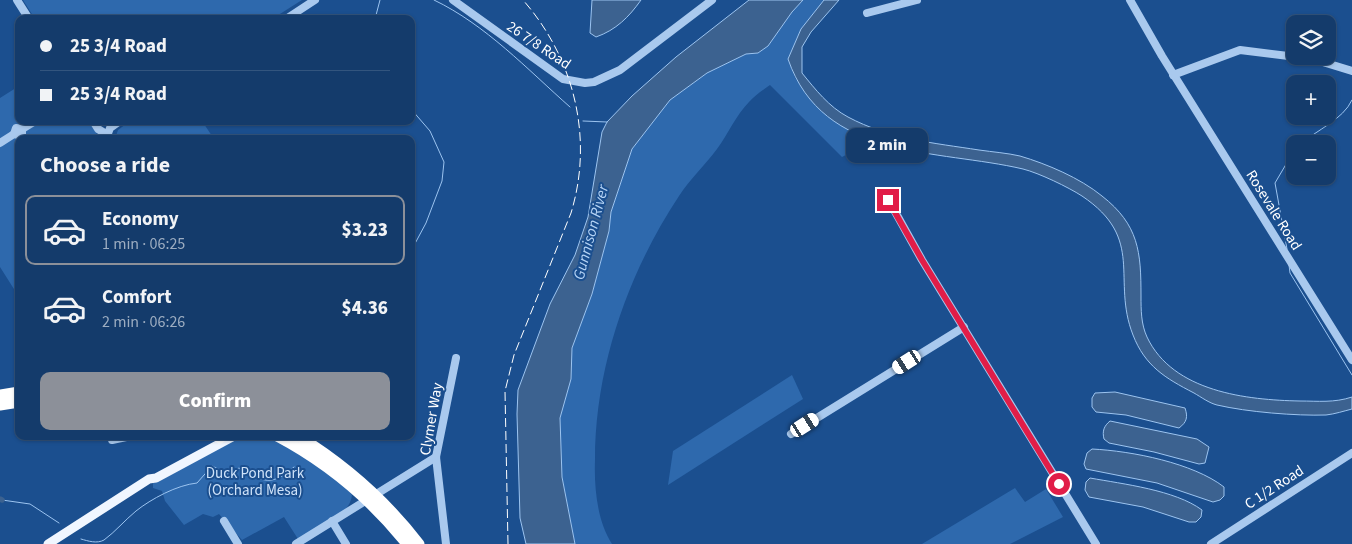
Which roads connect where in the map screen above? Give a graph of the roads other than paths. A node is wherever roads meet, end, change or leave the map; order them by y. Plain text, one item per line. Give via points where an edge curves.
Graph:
1 (17, 0) edge
2 (315, 0) edge
3 (454, 0) edge
4 (712, 0) edge
5 (917, 0) edge
6 (1130, 0) edge
7 (867, 12) dead end
8 (26, 15) edge
9 (292, 15) edge
10 (1352, 71) edge
11 (1174, 75) junction
12 (31, 125) edge
13 (96, 125) edge
14 (114, 125) edge
15 (20, 135) edge
16 (105, 135) edge
17 (106, 135) edge
18 (15, 137) edge
19 (0, 143) edge
20 (888, 200) dead end
21 (964, 327) junction
22 (456, 358) dead end
23 (1352, 360) edge
24 (15, 393) edge
25 (0, 395) edge
26 (15, 403) edge
27 (0, 405) edge
28 (791, 434) dead end
29 (216, 440) edge
30 (227, 440) edge
31 (285, 440) edge
32 (304, 440) edge
33 (308, 440) edge
34 (314, 446) junction
35 (1352, 453) edge
36 (436, 457) junction
37 (149, 479) junction
38 (372, 497) junction
39 (224, 521) dead end
40 (332, 521) junction
41 (48, 544) edge
42 (238, 544) edge
43 (296, 544) edge
44 (346, 544) edge
45 (407, 544) edge
46 (415, 544) edge
47 (419, 544) edge
48 (446, 544) edge
49 (1096, 544) edge
50 (1211, 544) edge

1 - 8 street
2 - 9 street
3 - 4 street, 26 7/8 Road via 562,79 585,84 620,70
5 - 7 street
6 - 11 street, Rosevale Road
10 - 11 street via 1313,59 1240,50
11 - 23 street, Rosevale Road
12 - 15 street
13 - 16 street
14 - 17 street
18 - 19 street
20 - 21 street
21 - 28 street
21 - 49 street
22 - 36 street, Clymer Way
24 - 25 highway
26 - 27 highway
29 - 37 main road via 154,473
30 - 37 main road
31 - 38 highway
32 - 34 highway
33 - 34 highway
34 - 38 highway
35 - 50 street, C 1/2 Road
36 - 38 street
36 - 48 street, Clymer Way
37 - 41 main road
38 - 40 street
38 - 45 highway
38 - 46 highway
38 - 47 highway
39 - 42 street
40 - 43 street
40 - 44 street

